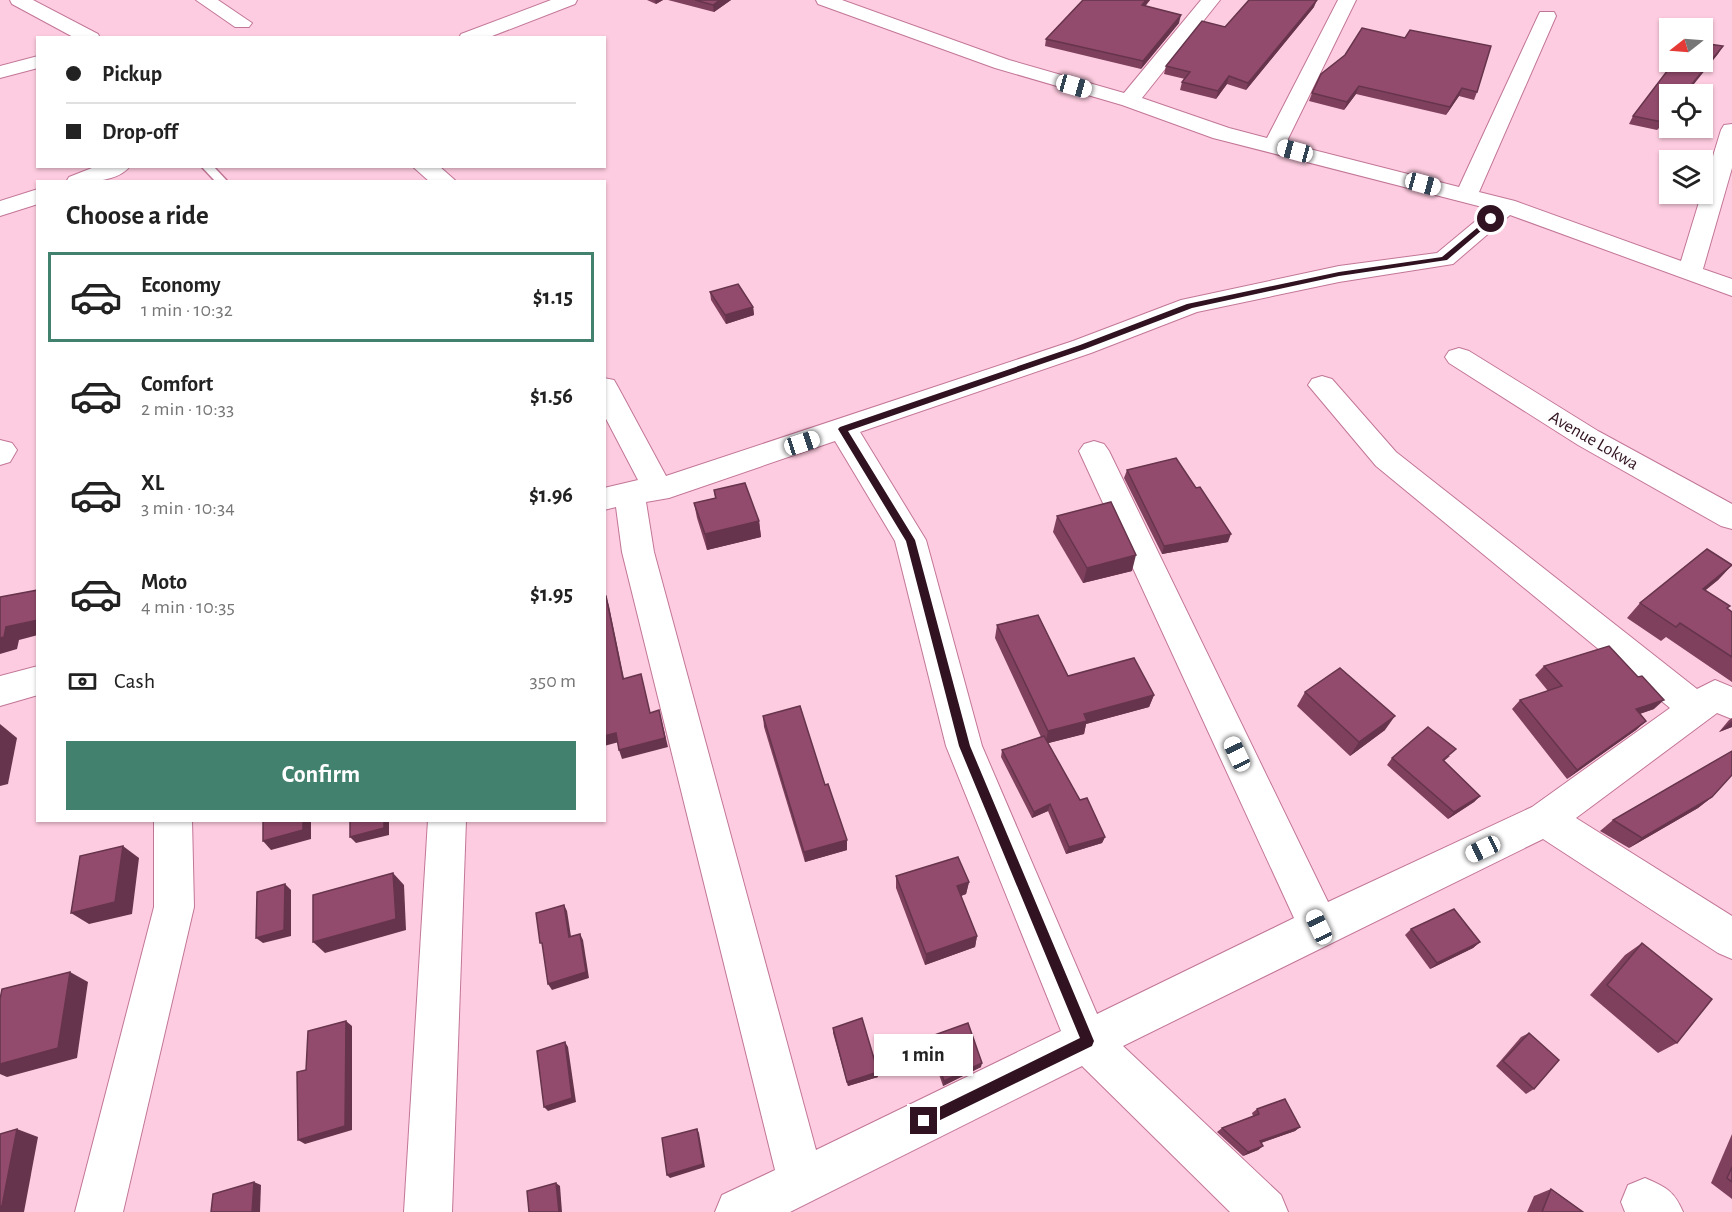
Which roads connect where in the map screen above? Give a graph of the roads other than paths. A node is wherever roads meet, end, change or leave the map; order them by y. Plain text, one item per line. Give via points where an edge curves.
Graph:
1 (19, 0) edge
2 (205, 0) edge
3 (567, 0) edge
4 (825, 0) edge
5 (1211, 0) edge
6 (1347, 0) edge
7 (1547, 16) dead end
8 (242, 23) dead end
9 (87, 36) edge
10 (473, 36) edge
11 (36, 63) edge
12 (0, 72) edge
13 (1129, 101) junction
14 (1732, 130) edge
15 (1274, 145) junction
16 (114, 168) edge
17 (208, 168) edge
18 (426, 168) edge
19 (82, 180) edge
20 (221, 180) edge
21 (443, 180) edge
22 (1466, 196) junction
23 (1723, 196) edge
24 (36, 197) edge
25 (1507, 206) junction
26 (0, 209) edge
27 (1690, 272) junction
28 (1732, 288) edge
29 (1458, 357) dead end
30 (1322, 385) dead end
31 (606, 395) edge
32 (843, 429) junction
33 (1094, 451) dead end
34 (631, 494) edge
35 (1732, 518) edge
36 (36, 681) edge
37 (0, 691) edge
38 (1713, 706) edge
39 (1545, 819) junction
40 (173, 822) edge
41 (447, 822) edge
42 (1319, 927) junction
43 (1732, 939) edge
44 (1087, 1041) junction
45 (801, 1181) junction
46 (99, 1212) edge
47 (428, 1212) edge
48 (739, 1212) edge
49 (1264, 1212) edge

1 - 9 street
2 - 8 street
3 - 10 street
4 - 13 street via 1002,63
5 - 13 street
6 - 15 street
7 - 22 street
11 - 12 street
13 - 15 street via 1221,133
14 - 23 street
15 - 22 street
16 - 19 street
17 - 20 lane
18 - 21 street
22 - 25 street
23 - 27 street
24 - 26 street
25 - 27 street
25 - 32 street via 1444,258 1339,274 1190,306
27 - 28 street
29 - 35 street, Avenue Lokwa via 1587,438
30 - 38 street via 1386,459
31 - 34 street
32 - 34 street
32 - 44 street via 910,540 964,746
33 - 42 street
34 - 45 street via 638,552
36 - 37 street
38 - 39 street
39 - 42 street
39 - 43 street
40 - 46 street via 174,907
41 - 47 street
42 - 44 street
44 - 45 street
44 - 49 street
45 - 48 street

